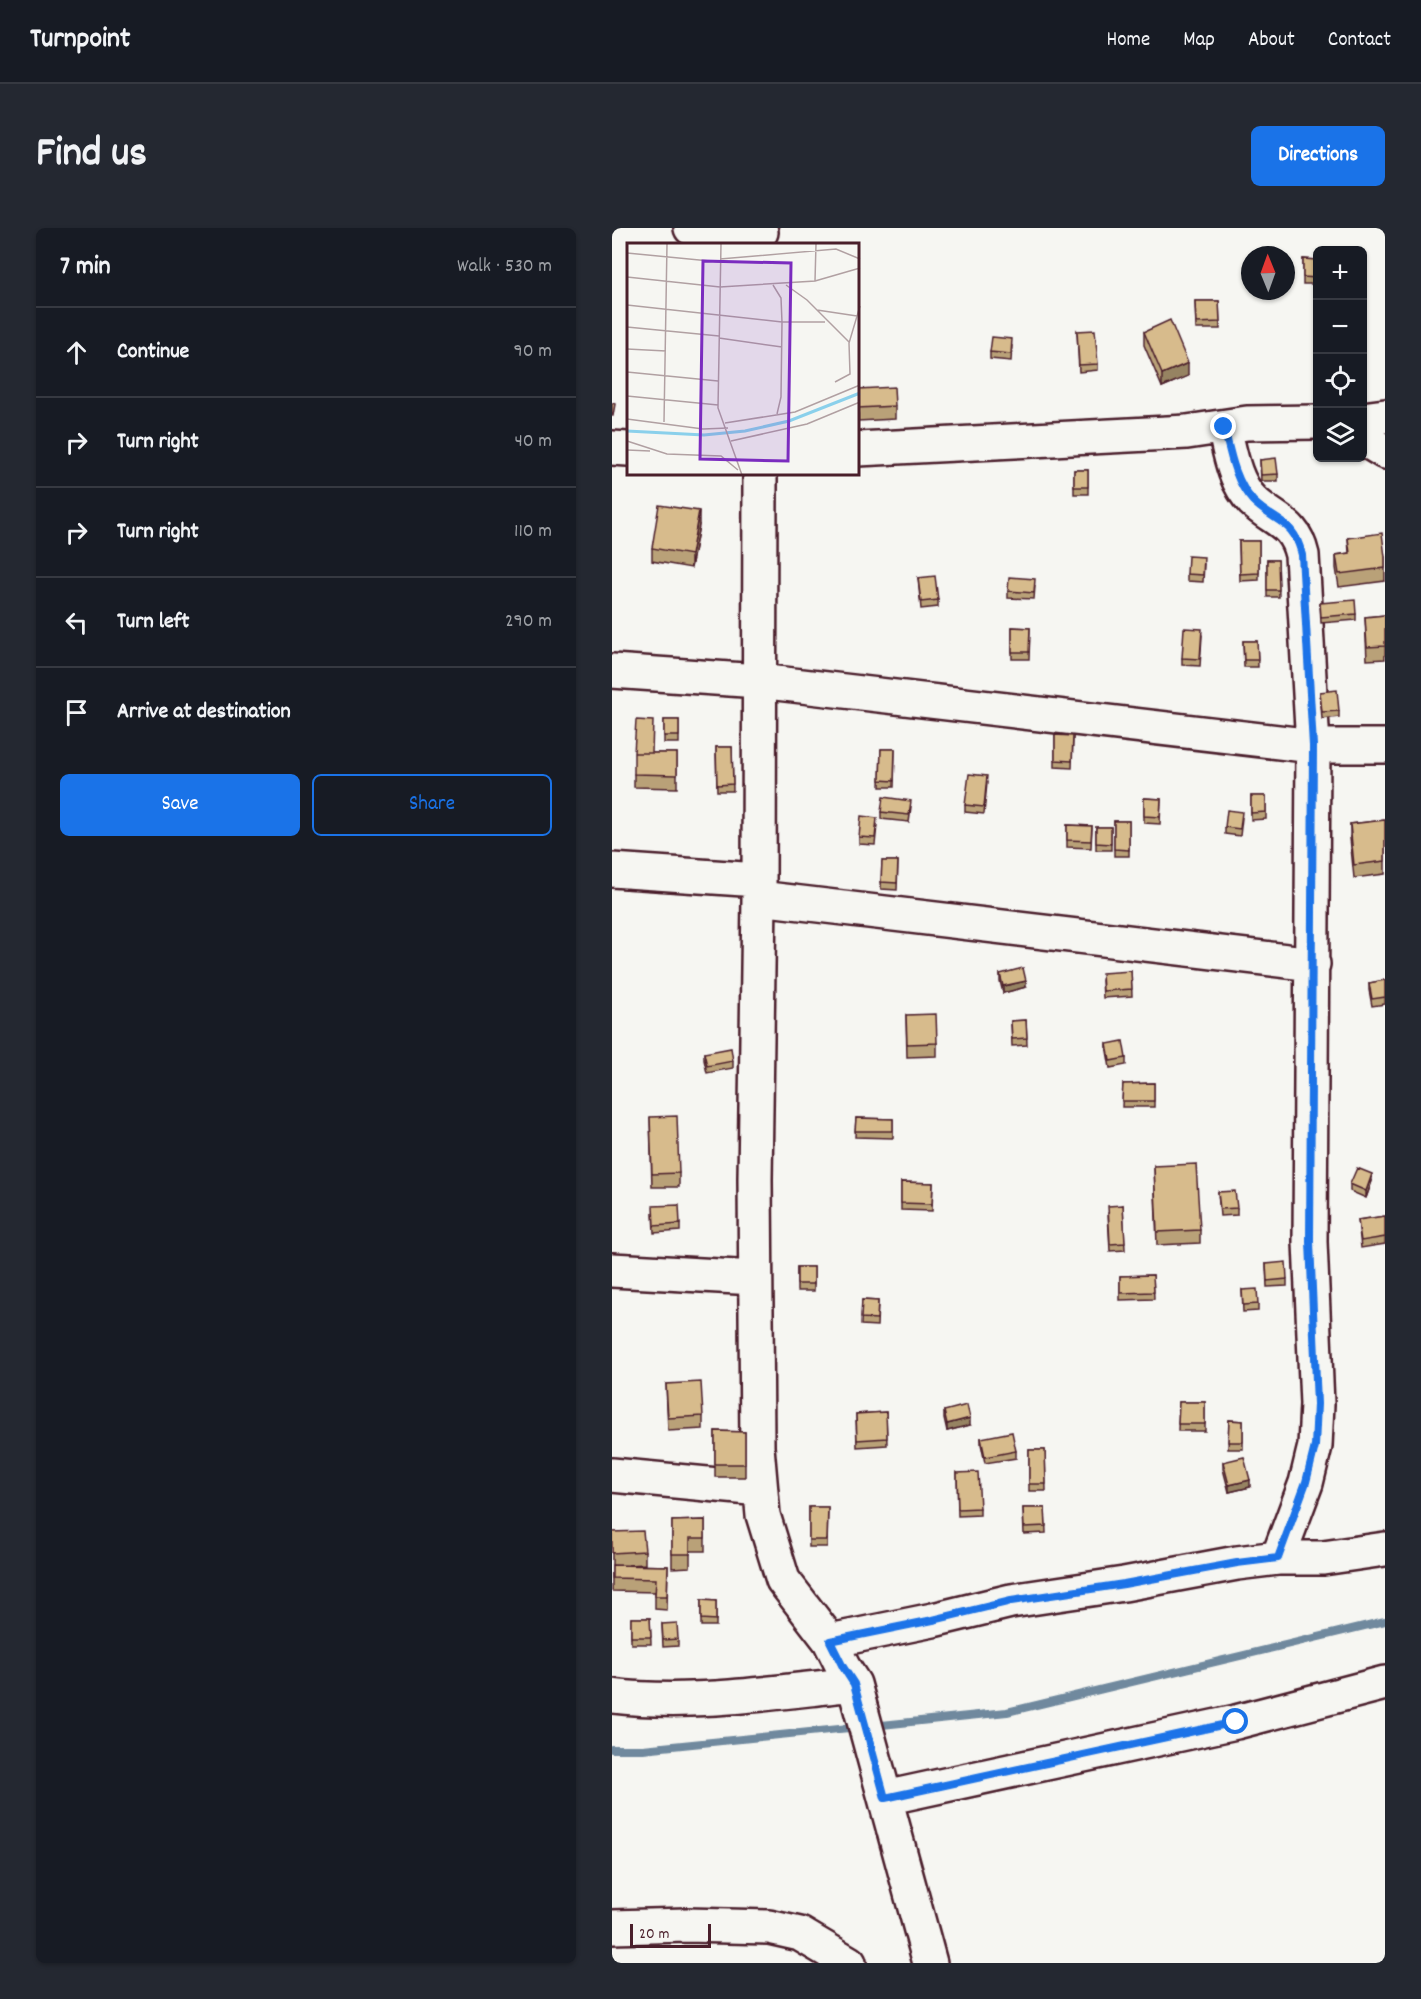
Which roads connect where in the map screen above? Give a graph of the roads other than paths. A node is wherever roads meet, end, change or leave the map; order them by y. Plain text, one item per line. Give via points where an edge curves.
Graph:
1 (691, 228) edge
2 (761, 235) edge
3 (1385, 416) edge
4 (1367, 418) edge
5 (1313, 422) edge
6 (1224, 427) junction
7 (1367, 441) edge
8 (612, 448) edge
9 (627, 449) edge
10 (860, 449) edge
11 (1385, 452) edge
12 (760, 476) edge
13 (612, 671) edge
14 (759, 681) junction
15 (1313, 746) junction
16 (1385, 746) edge
17 (612, 870) edge
18 (758, 889) junction
19 (1313, 964) junction
20 (612, 1270) edge
21 (755, 1278) junction
22 (612, 1475) edge
23 (760, 1489) junction
24 (1385, 1549) edge
25 (1278, 1558) junction
26 (830, 1641) junction
27 (1385, 1683) edge
28 (854, 1684) junction
29 (612, 1696) edge
30 (885, 1798) junction
31 (612, 1927) edge
32 (849, 1963) edge
33 (930, 1963) edge

1 - 2 street
3 - 4 street
5 - 6 street
6 - 10 street
6 - 15 street via 1231,459 1252,500 1284,523 1299,541
7 - 11 street
8 - 9 street
12 - 14 street
13 - 14 street
14 - 15 street
14 - 18 street
15 - 16 street
15 - 19 street
17 - 18 street
18 - 19 street
18 - 21 street
19 - 25 street via 1310,1242 1317,1404 1315,1446
20 - 21 street
21 - 23 street
22 - 23 street
23 - 26 street via 763,1515 783,1580
24 - 25 street via 1323,1558
25 - 26 street via 1011,1601
26 - 28 street
27 - 30 street via 1236,1722
28 - 29 street via 715,1698
28 - 30 street
30 - 33 street
31 - 32 street via 769,1928 800,1934

